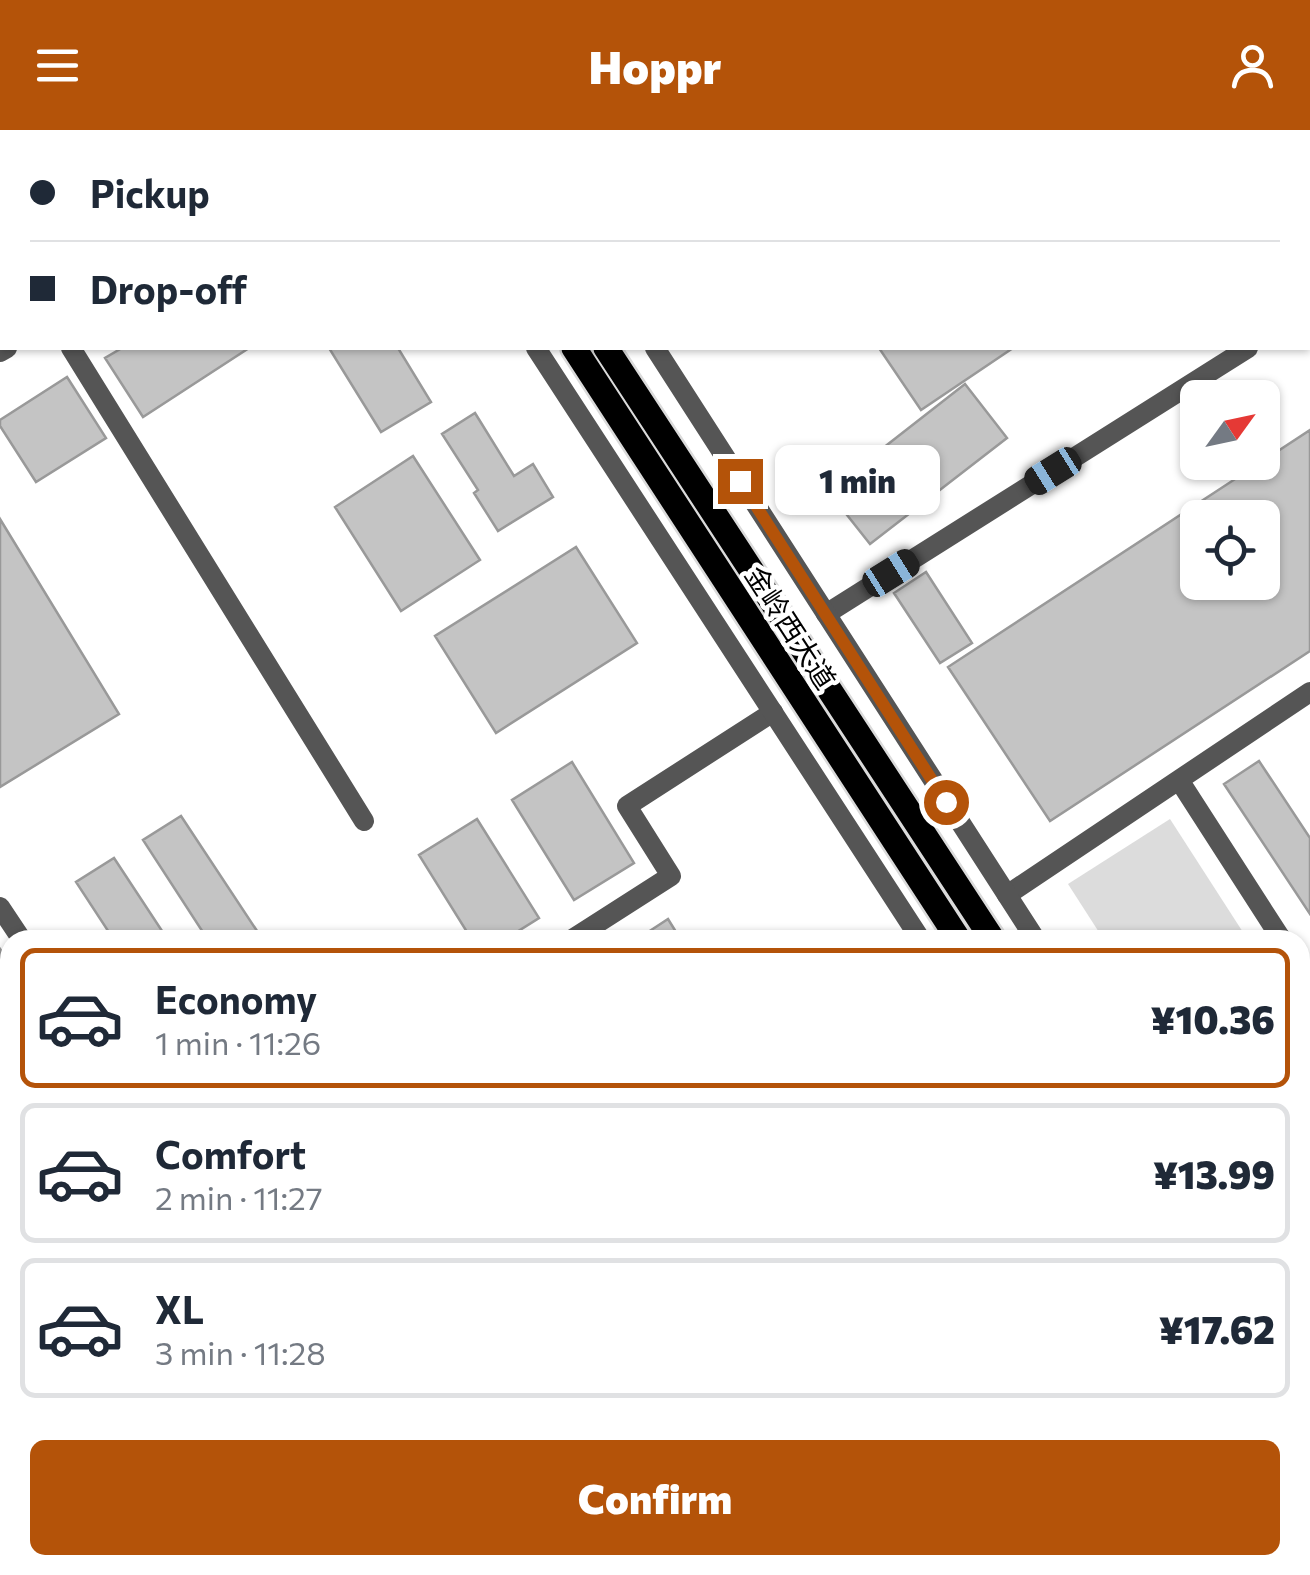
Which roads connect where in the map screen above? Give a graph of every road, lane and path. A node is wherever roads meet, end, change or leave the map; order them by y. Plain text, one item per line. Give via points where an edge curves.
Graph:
1 (72, 350) edge
2 (537, 350) edge
3 (575, 350) edge
4 (607, 350) edge
5 (656, 350) edge
6 (1245, 350) edge
7 (826, 614) junction
8 (1310, 692) edge
9 (773, 712) junction
10 (1179, 780) junction
11 (364, 821) dead end
12 (1007, 895) junction
13 (0, 907) edge
14 (15, 930) edge
15 (587, 930) edge
16 (915, 930) edge
17 (952, 930) edge
18 (986, 930) edge
19 (1030, 930) edge
20 (1276, 930) edge

1 - 11 street
2 - 9 street
3 - 17 main road, 金岭西大道
4 - 18 main road, 金岭西大道
5 - 7 street
6 - 7 street
7 - 12 street
8 - 10 street
9 - 15 street via 627,806 671,876
9 - 16 street
10 - 12 street
10 - 20 street
12 - 19 street
13 - 14 street

